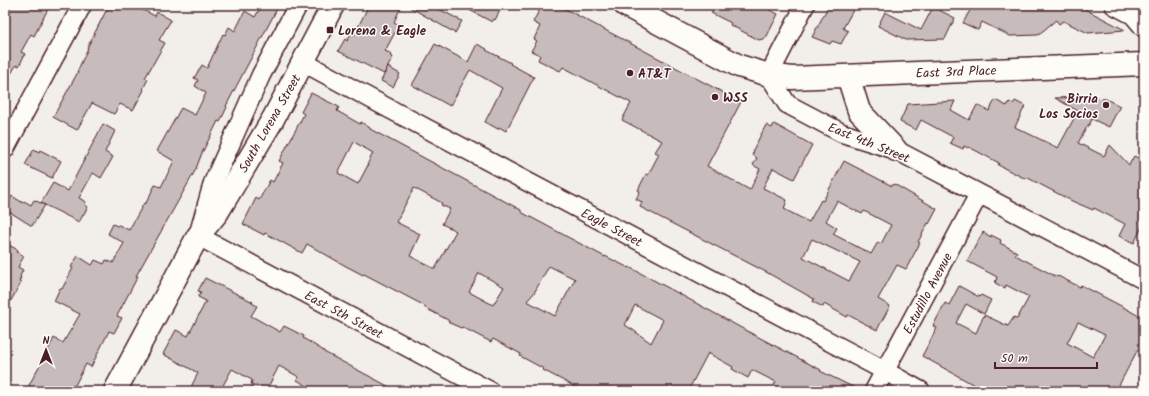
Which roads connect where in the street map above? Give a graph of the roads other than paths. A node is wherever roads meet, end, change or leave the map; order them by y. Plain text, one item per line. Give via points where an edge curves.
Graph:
1 (82, 5) edge
2 (298, 5) edge
3 (332, 5) edge
4 (625, 5) edge
5 (805, 5) edge
6 (1114, 5) edge
7 (1144, 28) edge
8 (303, 62) junction
9 (1144, 64) edge
10 (769, 75) junction
11 (848, 76) junction
12 (5, 149) edge
13 (896, 150) junction
14 (979, 194) junction
15 (198, 236) junction
16 (1144, 280) edge
17 (885, 371) junction
18 (115, 391) edge
19 (490, 391) edge
20 (874, 391) edge
21 (921, 391) edge

1 - 12 street
2 - 15 street, South Lorena Street via 261,75 213,183
3 - 8 main road, South Lorena Street
4 - 10 main road via 739,66
5 - 10 street
6 - 7 street via 1133,15
8 - 15 main road, South Lorena Street via 217,213
8 - 17 street, Eagle Street
9 - 11 main road, East 3rd Place
10 - 11 main road, East 3rd Place via 792,78
10 - 13 street, East 4th Street via 787,104 842,133
11 - 13 main road via 859,111
13 - 14 street, East 4th Street
14 - 16 street, East 4th Street
14 - 17 street, Estudillo Avenue
15 - 18 main road, South Lorena Street
15 - 19 street, East 5th Street
17 - 20 street, Estudillo Avenue
17 - 21 street, Eagle Street

